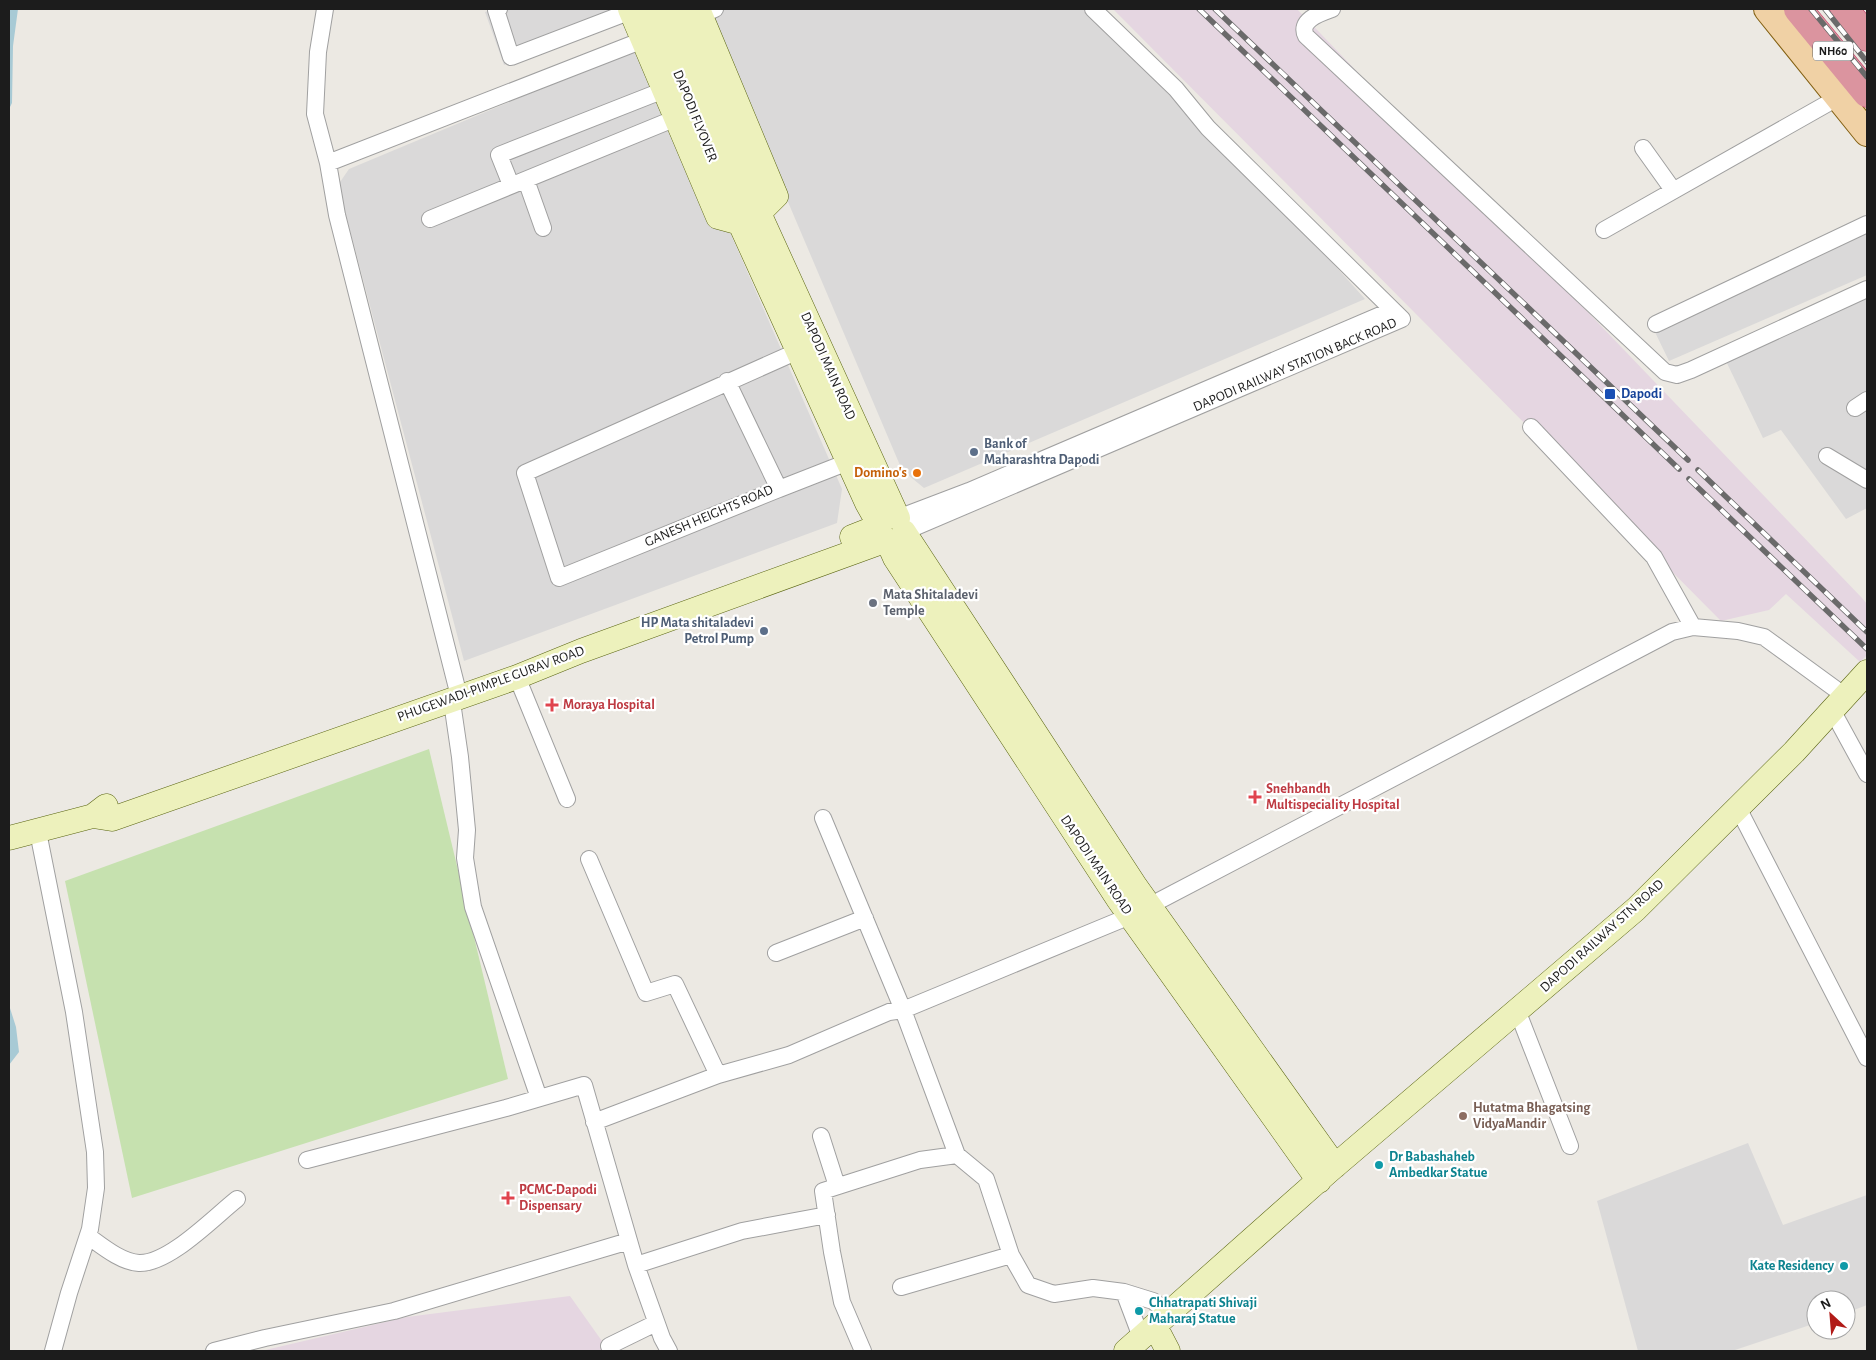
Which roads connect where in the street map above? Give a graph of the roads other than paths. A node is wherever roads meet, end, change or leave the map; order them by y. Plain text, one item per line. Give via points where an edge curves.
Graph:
1 (325, 9) edge
2 (499, 9) edge
3 (675, 9) edge
4 (1093, 9) edge
5 (1332, 9) edge
6 (1767, 9) edge
7 (1798, 9) edge
8 (1844, 9) edge
9 (627, 11) edge
10 (705, 11) edge
11 (1867, 37) edge
12 (643, 40) junction
13 (664, 90) junction
14 (1867, 93) edge
15 (1839, 97) junction
16 (676, 118) junction
17 (1867, 133) edge
18 (1643, 148) dead end
19 (328, 162) junction
20 (519, 182) junction
21 (1672, 190) junction
22 (749, 218) junction
23 (430, 219) dead end
24 (1867, 224) edge
25 (543, 228) dead end
26 (1604, 230) dead end
27 (1867, 289) edge
28 (1656, 324) dead end
29 (798, 351) junction
30 (728, 381) junction
31 (1531, 427) dead end
32 (1827, 456) dead end
33 (848, 462) junction
34 (1867, 480) edge
35 (779, 488) junction
36 (892, 529) junction
37 (722, 593) junction
38 (1693, 627) junction
39 (1867, 672) edge
40 (517, 677) junction
41 (457, 689) junction
42 (1839, 703) junction
43 (1867, 774) edge
44 (567, 799) dead end
45 (1738, 808) junction
46 (824, 818) dead end
47 (23, 835) edge
48 (589, 859) dead end
49 (1139, 911) junction
50 (865, 918) junction
51 (776, 953) dead end
52 (903, 1010) junction
53 (1518, 1010) junction
54 (1867, 1058) edge
55 (718, 1075) junction
56 (539, 1098) junction
57 (594, 1122) junction
58 (821, 1136) dead end
59 (1570, 1146) dead end
60 (957, 1156) junction
61 (308, 1160) dead end
62 (1327, 1174) junction
63 (837, 1186) junction
64 (237, 1200) dead end
65 (827, 1215) junction
66 (88, 1236) junction
67 (629, 1241) junction
68 (1011, 1255) junction
69 (636, 1265) junction
70 (901, 1287) dead end
71 (1124, 1292) junction
72 (656, 1323) junction
73 (1148, 1332) edge
74 (609, 1346) dead end
75 (53, 1351) edge
76 (214, 1351) edge
77 (669, 1351) edge
78 (863, 1351) edge
79 (1168, 1351) edge

1 - 19 street via 318,52 315,114
2 - 9 street via 496,10 511,56
3 - 22 main road, DAPODI FLYOVER
4 - 36 street, DAPODI RAILWAY STATION BACK ROAD via 1402,320
5 - 27 street via 1310,19 1305,26 1306,36 1665,372 1677,375 1691,370
6 - 15 main road
7 - 14 highway, NH60
8 - 11 highway, NH60
9 - 12 main road
9 - 22 main road, DAPODI FLYOVER
10 - 22 main road via 776,196
12 - 13 main road
12 - 19 street
13 - 16 main road
13 - 20 street via 499,154
15 - 17 main road
15 - 21 street
16 - 20 street
16 - 22 main road via 718,217
18 - 21 street
19 - 41 street via 337,215
20 - 23 street
20 - 25 street
21 - 26 street
22 - 29 main road, DAPODI MAIN ROAD
22 - 36 main road, DAPODI MAIN ROAD
24 - 28 street
29 - 30 street
29 - 33 main road, DAPODI MAIN ROAD
30 - 35 street, GANESH HEIGHTS ROAD
30 - 35 street, GANESH HEIGHTS ROAD via 524,473 559,578
31 - 38 street via 1654,556
32 - 34 street
33 - 35 street
33 - 36 main road, DAPODI MAIN ROAD via 867,503
36 - 37 main road, PHUGEWADI-PIMPLE GURAV ROAD
36 - 49 main road, DAPODI MAIN ROAD via 895,558
37 - 40 main road, PHUGEWADI-PIMPLE GURAV ROAD
37 - 41 main road, PHUGEWADI-PIMPLE GURAV ROAD
38 - 42 street via 1738,631 1764,638
38 - 49 street via 1672,632
39 - 42 main road, DAPODI RAILWAY STN ROAD
40 - 41 main road, PHUGEWADI-PIMPLE GURAV ROAD
40 - 44 street
41 - 47 main road, PHUGEWADI-PIMPLE GURAV ROAD via 107,806 93,816
41 - 56 street via 453,709 467,830 465,858 473,907
42 - 43 street
42 - 45 main road, DAPODI RAILWAY STN ROAD
45 - 53 main road, DAPODI RAILWAY STN ROAD via 1636,909
45 - 54 street
46 - 50 street
47 - 66 street via 74,1012 94,1152 96,1188
48 - 55 street via 646,993 674,984
49 - 52 street
49 - 62 main road, DAPODI MAIN ROAD
50 - 51 street
50 - 52 street
52 - 55 street via 889,1012 789,1055
52 - 60 street
53 - 59 street
53 - 62 main road, DAPODI RAILWAY STN ROAD
55 - 57 street
56 - 57 street via 584,1085
56 - 61 street
57 - 67 street
58 - 63 street
60 - 63 street via 920,1160
60 - 68 street via 986,1179
62 - 73 main road, DAPODI RAILWAY STN ROAD
63 - 65 street via 824,1191
64 - 66 street via 154,1262 138,1263 124,1258
65 - 69 street via 742,1231
65 - 78 street via 842,1302
66 - 75 street
67 - 69 street
67 - 76 street via 394,1311
68 - 70 street
68 - 71 street via 1028,1285 1054,1294 1093,1288
69 - 72 street
71 - 73 street
71 - 73 street via 1152,1301
72 - 74 street
72 - 77 street
73 - 79 main road

